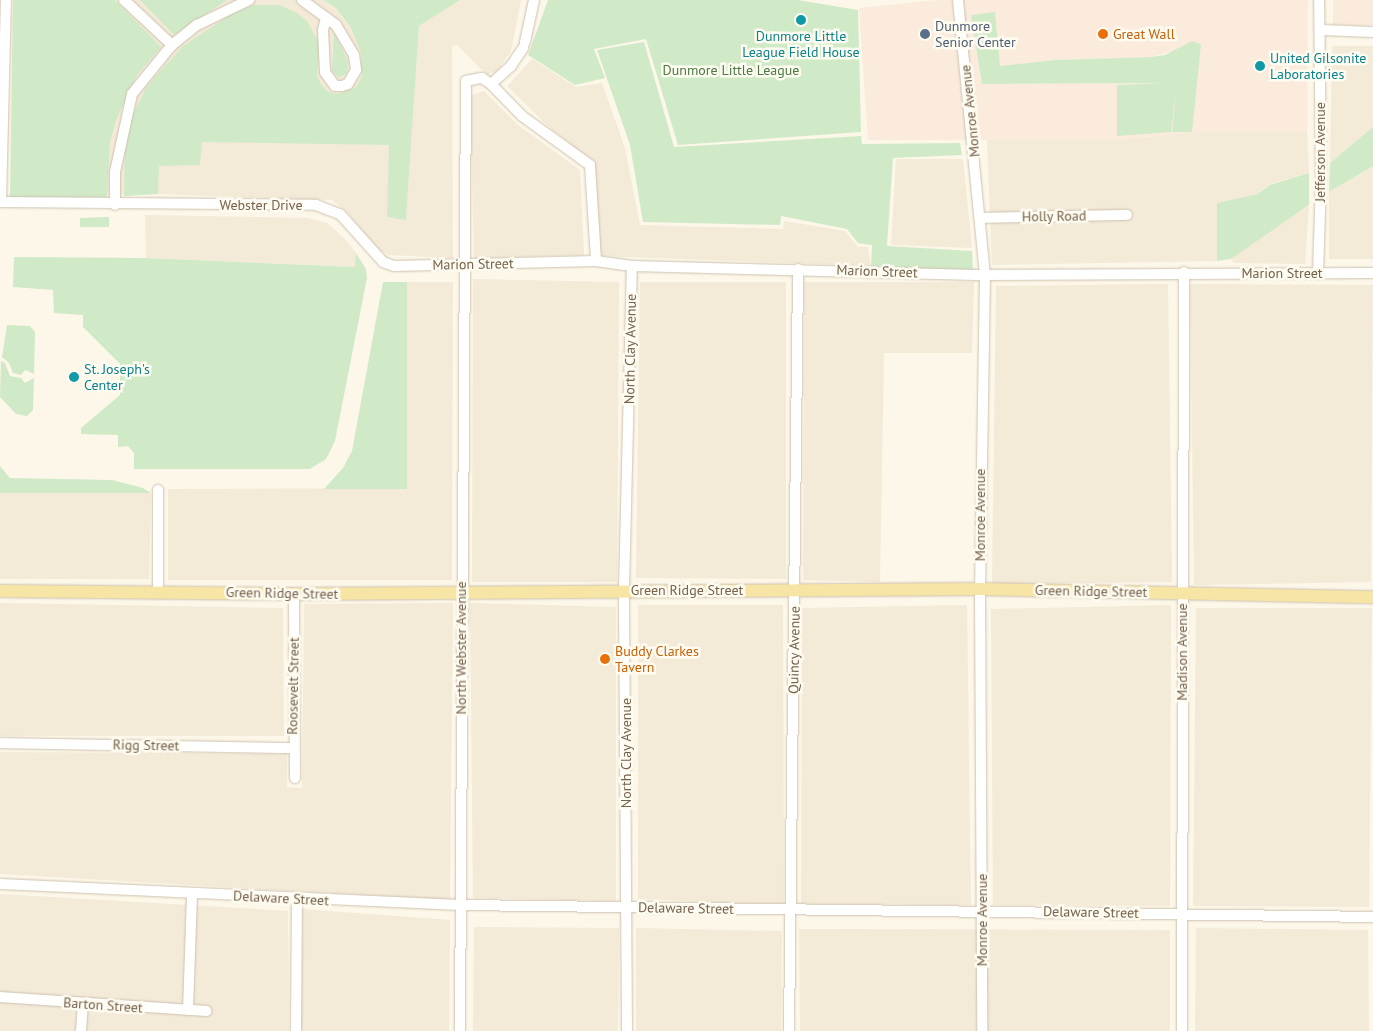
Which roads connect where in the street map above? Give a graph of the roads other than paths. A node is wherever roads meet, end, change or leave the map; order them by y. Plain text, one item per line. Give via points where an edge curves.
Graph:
1 (6, 0) edge
2 (124, 0) edge
3 (248, 0) edge
4 (302, 0) edge
5 (534, 0) edge
6 (958, 0) edge
7 (1319, 0) edge
8 (326, 18) junction
9 (1320, 30) junction
10 (1373, 32) edge
11 (172, 45) junction
12 (2, 70) edge
13 (491, 84) junction
14 (0, 202) edge
15 (115, 205) junction
16 (1128, 215) dead end
17 (981, 218) junction
18 (596, 261) junction
19 (383, 262) joint
20 (462, 265) junction
21 (632, 266) junction
22 (798, 269) junction
23 (1184, 272) junction
24 (1373, 273) edge
25 (1318, 274) junction
26 (985, 275) junction
27 (158, 490) dead end
28 (624, 589) junction
29 (980, 589) junction
30 (795, 590) junction
31 (0, 591) edge
32 (158, 591) junction
33 (1182, 592) junction
34 (294, 594) junction
35 (461, 594) junction
36 (1373, 597) edge
37 (0, 743) edge
38 (293, 748) junction
39 (294, 778) dead end
40 (0, 884) edge
41 (192, 894) junction
42 (297, 899) junction
43 (461, 905) junction
44 (627, 907) junction
45 (790, 909) junction
46 (983, 910) junction
47 (1183, 914) junction
48 (1373, 917) edge
49 (0, 997) edge
50 (83, 1005) junction
51 (188, 1010) junction
52 (207, 1011) dead end
53 (80, 1031) edge
54 (296, 1031) edge
55 (460, 1031) edge
56 (626, 1031) edge
57 (789, 1031) edge
58 (982, 1031) edge
59 (1182, 1031) edge

1 - 12 street
2 - 11 street
3 - 11 street via 197,26
4 - 8 street
5 - 13 street via 524,45 511,66
6 - 17 street, Monroe Avenue
7 - 9 street, Jefferson Avenue
8 - 8 street via 323,30 325,72 335,86 342,86 348,84 356,70 354,56 339,30
9 - 10 street
9 - 25 street, Jefferson Avenue
11 - 15 street via 132,94 115,172
12 - 14 street
13 - 18 street via 522,116 590,165
13 - 20 street via 482,78 471,78 464,85
14 - 15 street, Webster Drive
15 - 19 street, Webster Drive via 316,205 344,217
16 - 17 street, Holly Road
17 - 26 street, Monroe Avenue
18 - 20 street, Marion Street
18 - 21 street, Marion Street
19 - 20 street, Marion Street via 394,266
20 - 35 street, North Webster Avenue
21 - 22 street, Marion Street
21 - 28 street, North Clay Avenue
22 - 26 street, Marion Street
22 - 30 street, Quincy Avenue
23 - 25 street, Marion Street
23 - 26 street, Marion Street
23 - 33 street, Madison Avenue
24 - 25 street, Marion Street
26 - 29 street, Monroe Avenue
27 - 32 street
28 - 30 main road, Green Ridge Street
28 - 35 main road, Green Ridge Street
28 - 44 street, North Clay Avenue
29 - 30 main road, Green Ridge Street
29 - 33 main road, Green Ridge Street
29 - 46 street, Monroe Avenue
30 - 45 street, Quincy Avenue
31 - 32 main road, Green Ridge Street
32 - 34 main road, Green Ridge Street
33 - 36 main road, Green Ridge Street
33 - 47 street, Madison Avenue
34 - 35 main road, Green Ridge Street
34 - 38 street, Roosevelt Street
35 - 43 street, North Webster Avenue
37 - 38 street, Rigg Street
38 - 39 street, Roosevelt Street
40 - 41 street, Delaware Street
41 - 42 street, Delaware Street
41 - 51 street
42 - 43 street, Delaware Street
42 - 54 street
43 - 44 street, Delaware Street
43 - 55 street, North Webster Avenue
44 - 45 street, Delaware Street
44 - 56 street, North Clay Avenue
45 - 46 street, Delaware Street
45 - 57 street, Quincy Avenue
46 - 47 street, Delaware Street
46 - 58 street, Monroe Avenue
47 - 48 street, Delaware Street
47 - 59 street, Madison Avenue
49 - 50 street, Barton Street
50 - 51 street, Barton Street
50 - 53 street
51 - 52 street, Barton Street

